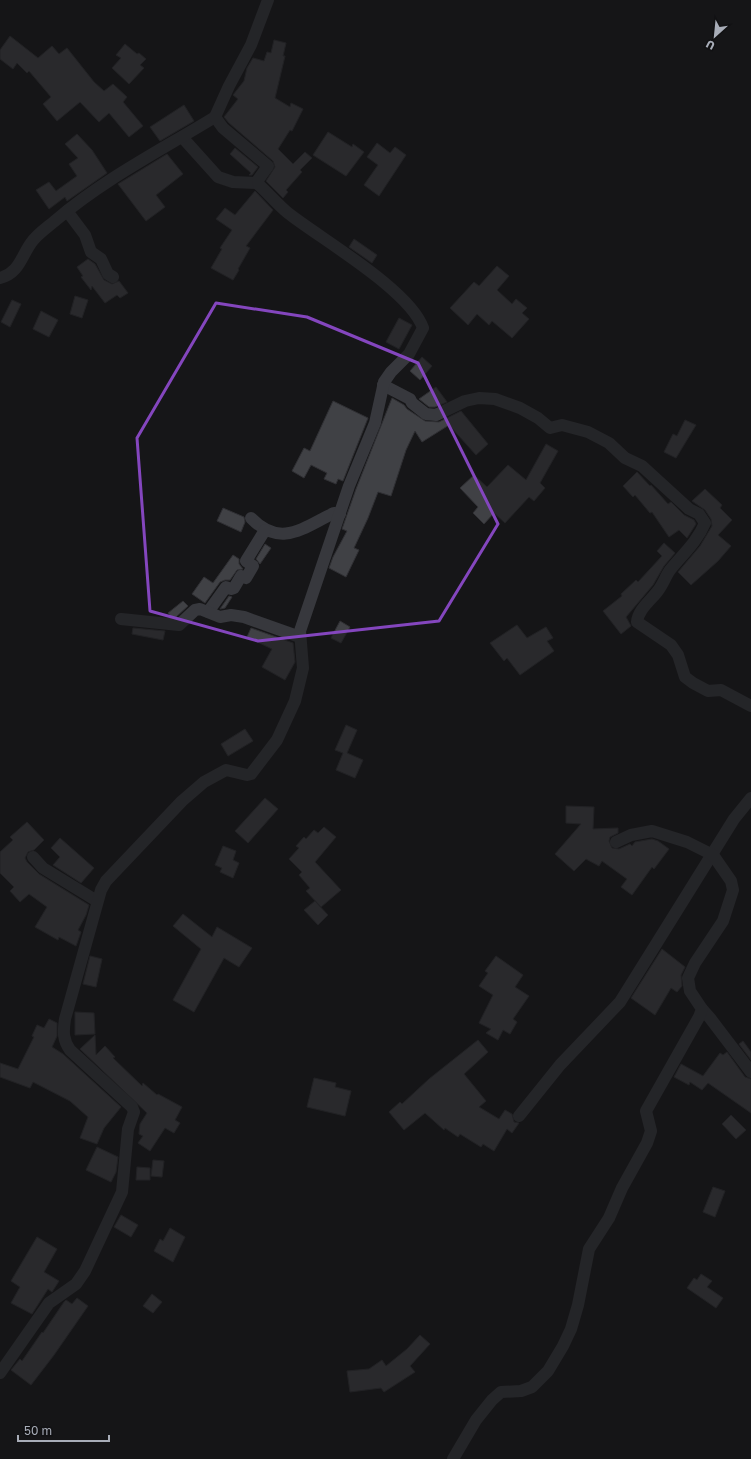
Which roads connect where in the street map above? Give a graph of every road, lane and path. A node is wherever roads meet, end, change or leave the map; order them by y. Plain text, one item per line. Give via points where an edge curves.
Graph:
1 (268, 0) edge
2 (215, 116) junction
3 (182, 137) junction
4 (258, 183) junction
5 (67, 211) junction
6 (113, 277) dead end
7 (0, 278) edge
8 (383, 385) junction
9 (340, 514) junction
10 (251, 518) dead end
11 (265, 530) junction
12 (208, 612) junction
13 (121, 619) dead end
14 (300, 637) junction
15 (751, 706) edge
16 (751, 798) edge
17 (616, 842) dead end
18 (713, 855) junction
19 (33, 856) dead end
20 (97, 901) junction
21 (702, 1009) junction
22 (751, 1072) edge
23 (519, 1116) dead end
24 (2, 1365) edge
25 (453, 1459) edge

1 - 2 street via 251,45
2 - 3 street
2 - 4 street via 223,128 268,166
3 - 4 street via 218,177 233,182
3 - 5 street via 148,155
4 - 8 street via 287,212 395,292 421,322 423,328 414,348 385,379
5 - 6 street via 85,235 91,252 101,259 108,274
5 - 7 street via 31,242 21,262 11,274
8 - 9 street via 375,422
8 - 15 street via 410,398 412,403 426,414 436,415 472,399 495,399 520,408 550,428 562,425 588,432 609,443 625,458 642,466 689,509 699,514 705,523 699,537 669,572 637,622 671,645 678,655 685,677 693,683 708,691 721,690
9 - 11 street via 334,513 297,533
9 - 14 street
10 - 11 street
11 - 12 street via 246,561 253,566 246,578 241,576 231,590 226,586
12 - 13 street via 195,610 179,625
12 - 14 street via 220,617 244,617
14 - 20 street via 303,668 294,701 277,740 262,762 251,774 226,770 204,782 182,801 106,881
16 - 18 street via 734,819
17 - 18 street via 631,835 652,831 687,842
18 - 21 street via 731,881 733,890 721,926 688,978 690,991
18 - 23 street via 620,1002 560,1065
19 - 20 street via 43,868
20 - 24 street via 63,1034 70,1050 132,1107 134,1112 128,1129 122,1192 85,1271 76,1284 49,1303
21 - 22 street
21 - 25 street via 646,1111 651,1131 647,1143 609,1218 589,1249 578,1305 564,1346 548,1371 532,1387 521,1391 501,1392 492,1400 476,1420

